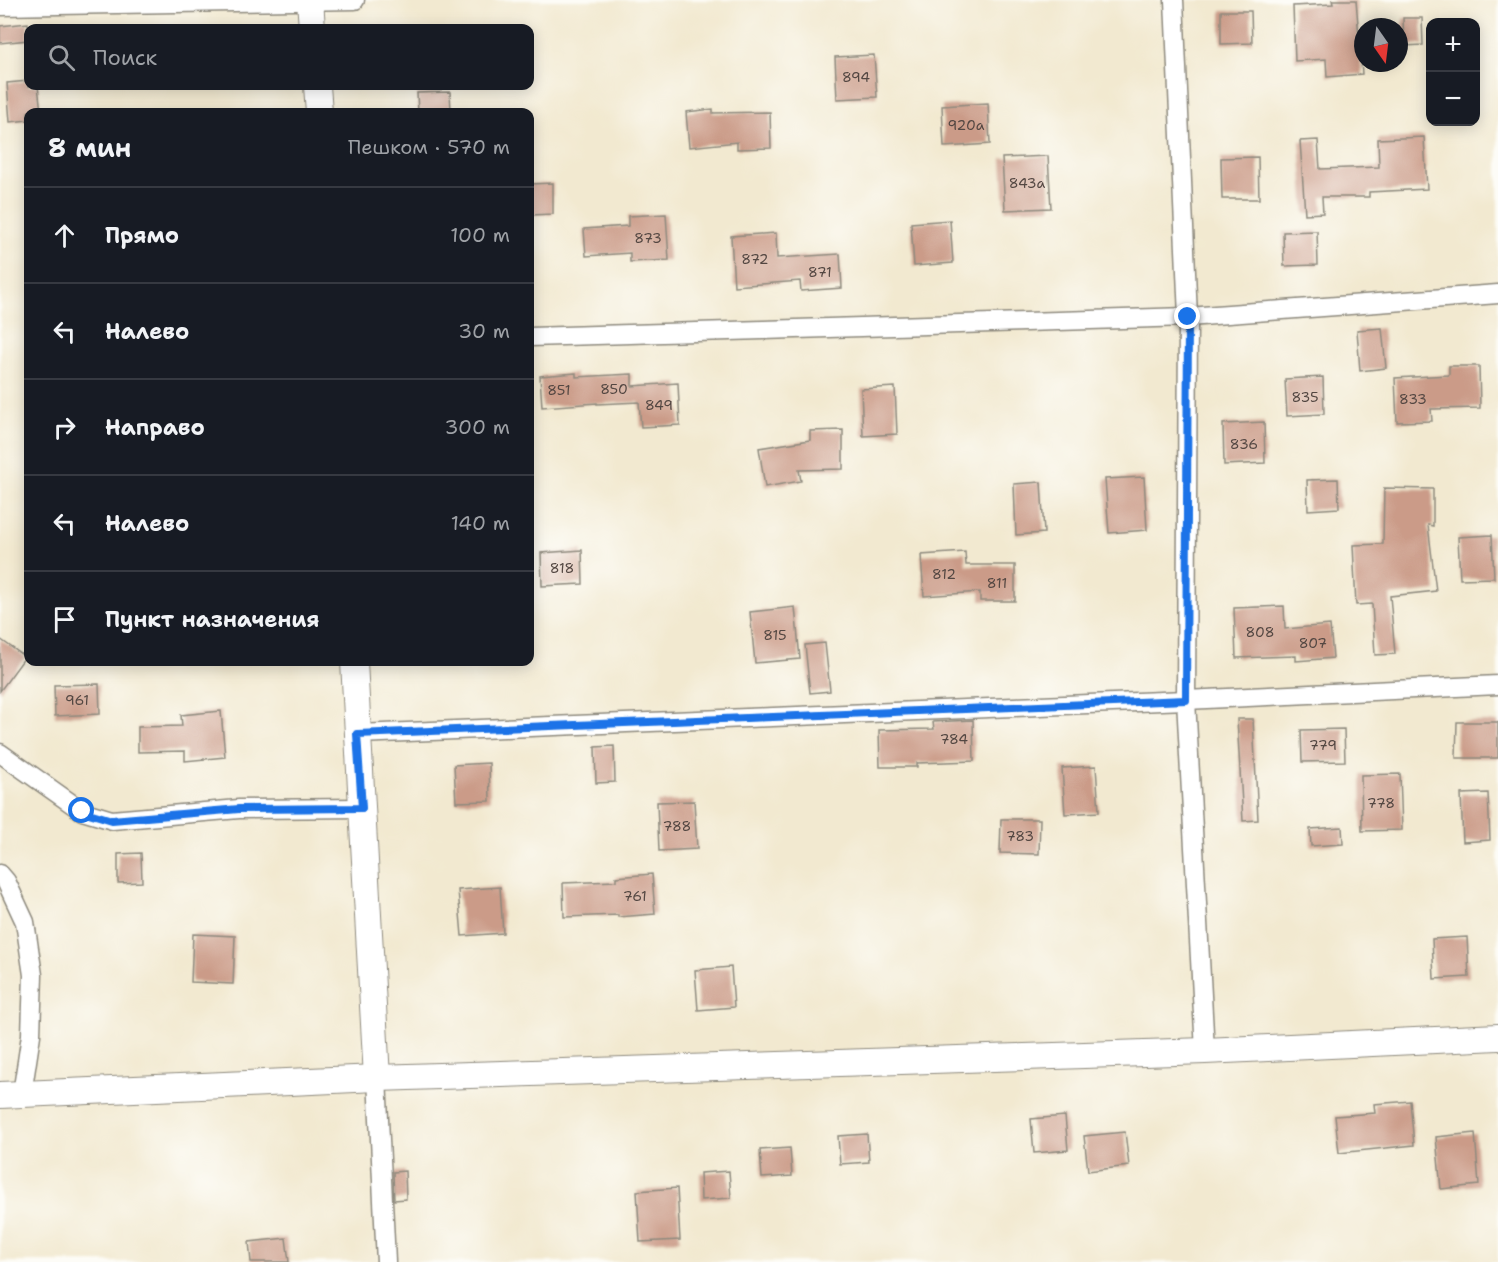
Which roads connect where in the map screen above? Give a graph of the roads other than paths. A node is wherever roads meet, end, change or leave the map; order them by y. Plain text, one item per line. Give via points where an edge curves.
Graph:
1 (356, 0) edge
2 (1174, 0) edge
3 (310, 1) edge
4 (0, 6) edge
5 (312, 24) edge
6 (317, 90) edge
7 (319, 108) edge
8 (1498, 294) edge
9 (1188, 317) junction
10 (534, 337) edge
11 (354, 666) edge
12 (1498, 685) edge
13 (1186, 700) junction
14 (357, 734) junction
15 (0, 753) edge
16 (362, 808) junction
17 (0, 874) edge
18 (1498, 1036) edge
19 (1205, 1051) junction
20 (376, 1078) junction
21 (11, 1094) edge
22 (386, 1262) edge

1 - 3 street
2 - 9 street
3 - 4 street
3 - 5 street
6 - 7 street
8 - 9 street
9 - 10 street
9 - 13 street
11 - 14 street
12 - 13 street
13 - 14 street
13 - 19 street
14 - 16 street
15 - 16 street via 82,811 112,820 239,809
16 - 20 street
17 - 21 street via 25,921 33,975 31,1035
18 - 19 street
19 - 20 street
20 - 21 street
20 - 22 street

